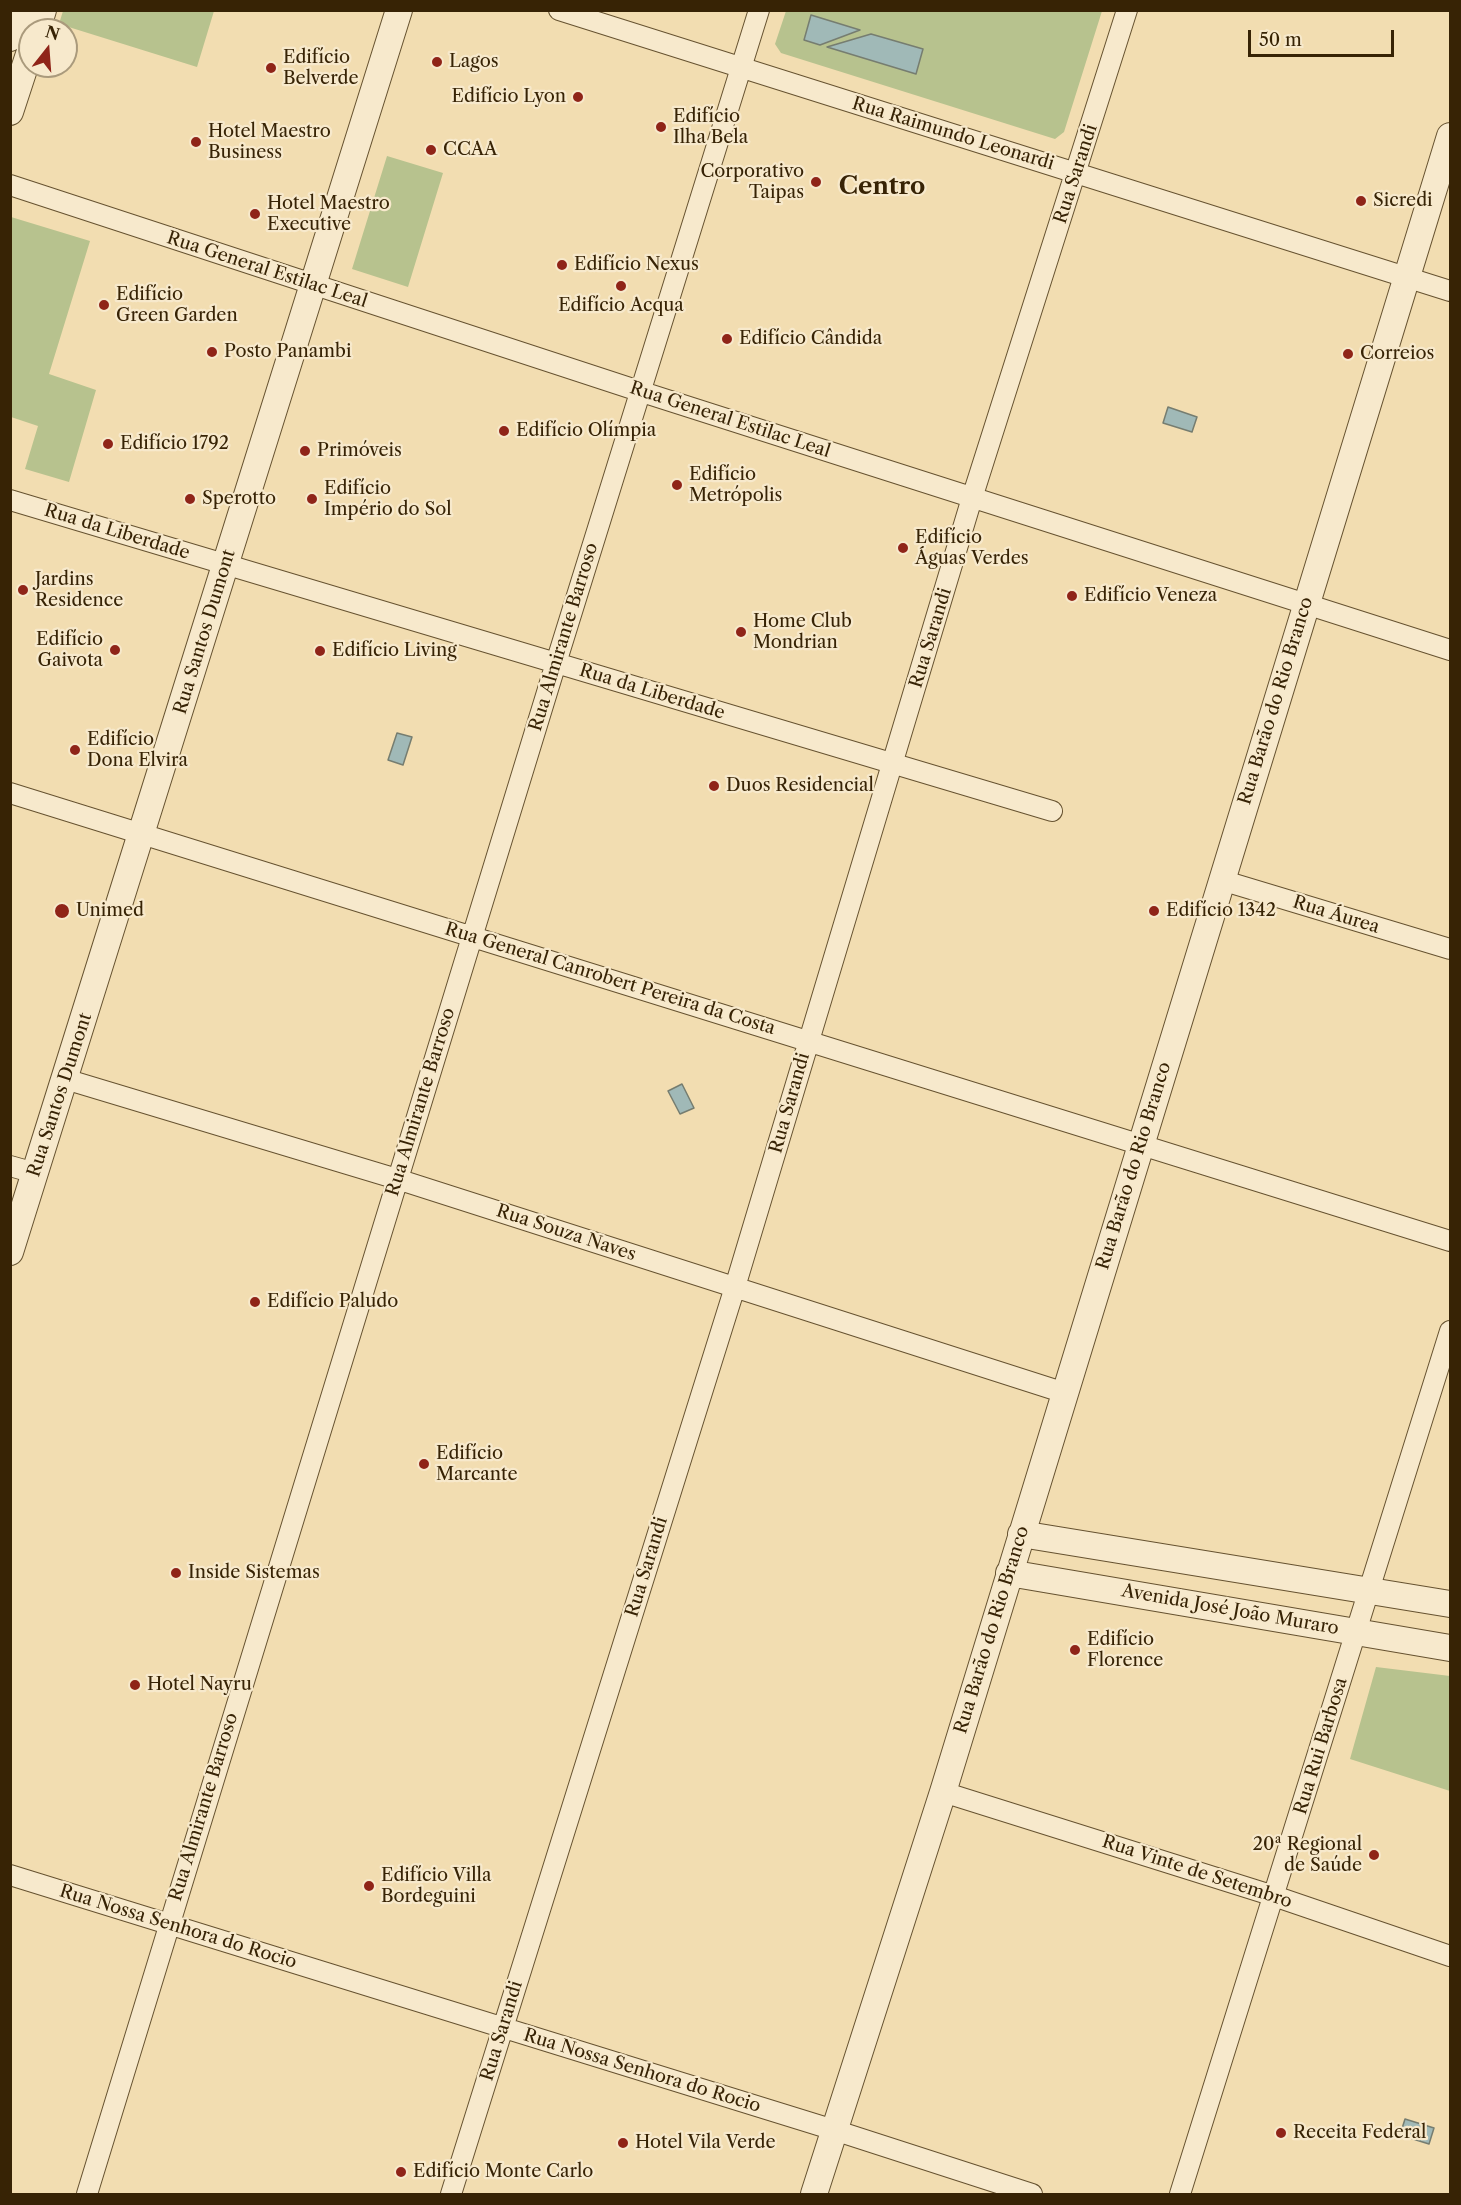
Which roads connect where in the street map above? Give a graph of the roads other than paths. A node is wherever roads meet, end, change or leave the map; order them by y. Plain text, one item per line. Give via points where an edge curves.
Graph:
1 (20, 10) edge
2 (399, 10) edge
3 (559, 10) edge
4 (759, 10) edge
5 (1127, 10) edge
6 (10, 38) edge
7 (741, 68) junction
8 (21, 78) edge
9 (10, 112) edge
10 (1450, 136) edge
11 (1076, 173) junction
12 (10, 185) edge
13 (1407, 277) junction
14 (313, 285) junction
15 (1450, 291) edge
16 (639, 391) junction
17 (972, 498) junction
18 (10, 500) edge
19 (225, 564) junction
20 (1306, 604) junction
21 (1450, 650) edge
22 (555, 663) junction
23 (893, 764) junction
24 (10, 793) edge
25 (1052, 811) dead end
26 (142, 835) junction
27 (1221, 880) junction
28 (472, 936) junction
29 (1450, 950) edge
30 (808, 1040) junction
31 (65, 1079) junction
32 (1141, 1144) junction
33 (10, 1166) edge
34 (35, 1173) junction
35 (397, 1179) junction
36 (1450, 1241) edge
37 (10, 1252) edge
38 (735, 1287) junction
39 (1450, 1331) edge
40 (1065, 1393) junction
41 (1021, 1534) junction
42 (1173, 1559) junction
43 (1009, 1573) junction
44 (1060, 1581) junction
45 (1369, 1592) junction
46 (1450, 1604) edge
47 (1357, 1632) junction
48 (1450, 1648) edge
49 (943, 1792) junction
50 (10, 1875) edge
51 (1274, 1896) junction
52 (168, 1925) junction
53 (1450, 1956) edge
54 (503, 2028) junction
55 (834, 2130) junction
56 (87, 2194) edge
57 (451, 2194) edge
58 (814, 2194) edge
59 (1032, 2194) edge
60 (1180, 2194) edge

1 - 6 street
2 - 14 street, Rua Santos Dumont
3 - 7 street, Rua Raimundo Leonardi
4 - 7 street, Rua Almirante Barroso
5 - 11 street, Rua Sarandi
7 - 11 street, Rua Raimundo Leonardi
7 - 16 street, Rua Almirante Barroso
8 - 9 street
10 - 13 street, Rua Barão do Rio Branco
11 - 13 street, Rua Raimundo Leonardi
11 - 17 street, Rua Sarandi
12 - 14 street, Rua General Estilac Leal
13 - 15 street, Rua Raimundo Leonardi
13 - 20 street, Rua Barão do Rio Branco
14 - 16 street, Rua General Estilac Leal
14 - 19 street, Rua Santos Dumont
16 - 17 street, Rua General Estilac Leal
16 - 22 street, Rua Almirante Barroso
17 - 20 street, Rua General Estilac Leal
17 - 23 street, Rua Sarandi
18 - 19 street, Rua da Liberdade
19 - 22 street, Rua da Liberdade
19 - 26 street, Rua Santos Dumont
20 - 21 street, Rua General Estilac Leal
20 - 27 street, Rua Barão do Rio Branco
22 - 23 street, Rua da Liberdade
22 - 28 street, Rua Almirante Barroso
23 - 25 street, Rua da Liberdade
23 - 30 street, Rua Sarandi
24 - 26 street, Rua General Canrobert Pereira da Costa
26 - 28 street, Rua General Canrobert Pereira da Costa
26 - 31 street, Rua Santos Dumont
27 - 29 street, Rua Áurea
27 - 32 street, Rua Barão do Rio Branco
28 - 30 street, Rua General Canrobert Pereira da Costa
28 - 35 street, Rua Almirante Barroso
30 - 32 street, Rua General Canrobert Pereira da Costa
30 - 38 street, Rua Sarandi
31 - 34 street, Rua Santos Dumont
31 - 35 street, Rua Souza Naves
32 - 36 street, Rua General Canrobert Pereira da Costa
32 - 40 street, Rua Barão do Rio Branco
33 - 34 street
34 - 37 street, Rua Santos Dumont
35 - 38 street, Rua Souza Naves
35 - 52 street, Rua Almirante Barroso
38 - 40 street, Rua Souza Naves
38 - 54 street, Rua Sarandi
39 - 45 street, Rua Rui Barbosa
40 - 41 street, Rua Barão do Rio Branco
41 - 42 street
41 - 43 street, Rua Barão do Rio Branco
42 - 44 street via 1124,1563 1067,1554 1057,1563
42 - 45 street
43 - 44 street, Avenida José João Muraro
43 - 49 street, Rua Barão do Rio Branco
44 - 47 street, Avenida José João Muraro
45 - 46 street
45 - 47 street, Rua Rui Barbosa
47 - 48 street, Avenida José João Muraro
47 - 51 street, Rua Rui Barbosa
49 - 51 street, Rua Vinte de Setembro
49 - 55 street, Rua Barão do Rio Branco
50 - 52 street, Rua Nossa Senhora do Rocio
51 - 53 street, Rua Vinte de Setembro
51 - 60 street, Rua Rui Barbosa
52 - 54 street, Rua Nossa Senhora do Rocio
52 - 56 street, Rua Almirante Barroso
54 - 55 street, Rua Nossa Senhora do Rocio
54 - 57 street, Rua Sarandi
55 - 58 street, Rua Barão do Rio Branco
55 - 59 street, Rua Nossa Senhora do Rocio

